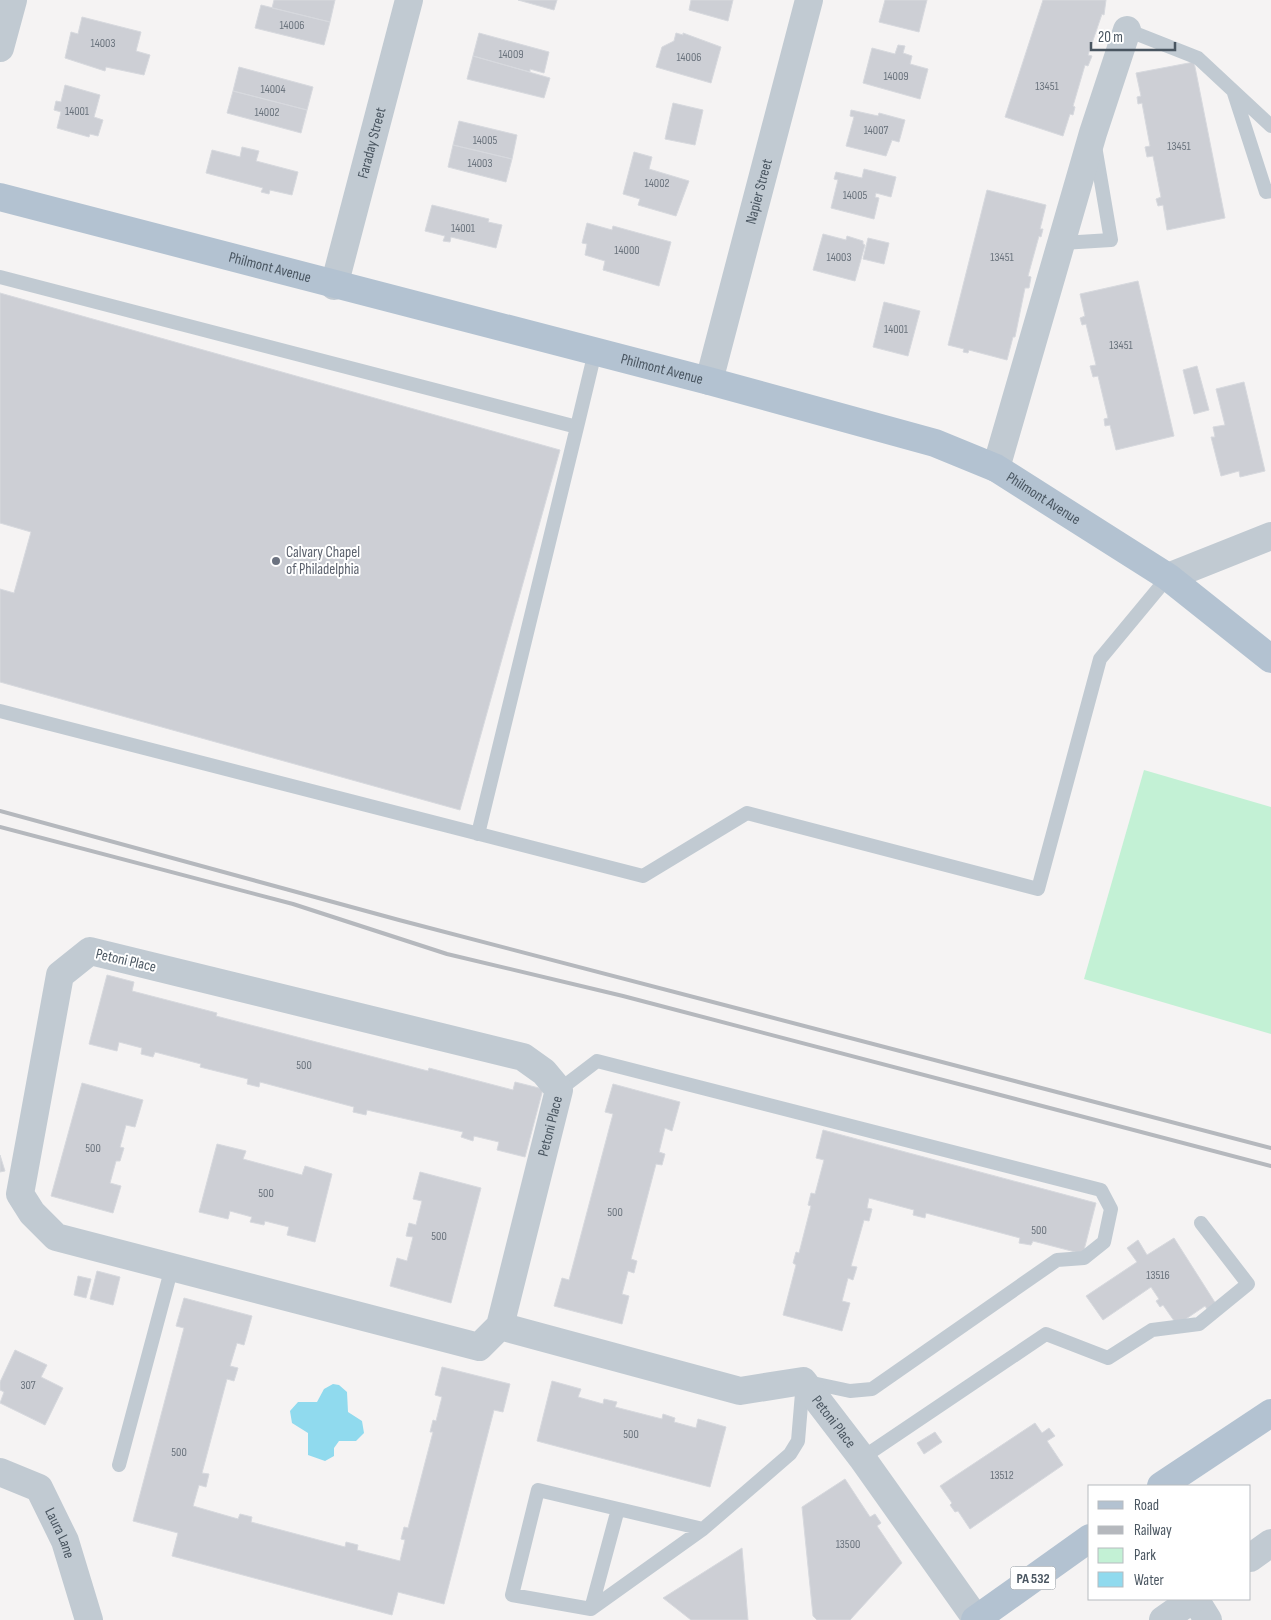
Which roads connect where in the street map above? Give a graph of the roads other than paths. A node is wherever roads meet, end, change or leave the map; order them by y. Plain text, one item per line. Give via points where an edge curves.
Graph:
1 (13, 0) edge
2 (409, 0) edge
3 (809, 0) edge
4 (1128, 30) joint
5 (0, 48) edge
6 (1233, 90) junction
7 (1271, 126) edge
8 (1093, 133) junction
9 (1271, 191) edge
10 (0, 197) edge
11 (1062, 243) junction
12 (0, 277) edge
13 (334, 286) junction
14 (595, 352) junction
15 (709, 381) junction
16 (577, 427) junction
17 (996, 468) junction
18 (1271, 536) edge
19 (1168, 577) junction
20 (1271, 659) edge
21 (0, 711) edge
22 (478, 834) junction
23 (559, 1090) junction
24 (1201, 1223) dead end
25 (172, 1267) junction
26 (500, 1326) junction
27 (803, 1381) junction
28 (1271, 1413) edge
29 (862, 1458) junction
30 (119, 1464) dead end
31 (0, 1472) edge
32 (1163, 1485) edge
33 (618, 1510) junction
34 (703, 1529) junction
35 (1088, 1539) edge
36 (1271, 1543) edge
37 (1251, 1557) edge
38 (1193, 1600) edge
39 (1195, 1600) edge
40 (591, 1609) junction
41 (89, 1620) edge
42 (976, 1620) edge
43 (1164, 1620) edge
44 (1208, 1620) edge

1 - 5 street
2 - 13 street, Faraday Street
3 - 15 street, Napier Street
4 - 6 lane via 1198,58
4 - 8 street
6 - 7 lane
6 - 9 lane via 1266,192
8 - 11 street
8 - 11 lane via 1111,240
10 - 13 main road, Philmont Avenue
11 - 17 street
12 - 16 lane
13 - 14 main road, Philmont Avenue
14 - 15 main road, Philmont Avenue
14 - 16 lane
15 - 17 main road, Philmont Avenue via 934,443
16 - 22 lane
17 - 19 main road, Philmont Avenue
18 - 19 street
19 - 20 main road, Philmont Avenue
19 - 22 lane via 1100,659 1038,889 747,813 644,876
21 - 22 lane
23 - 25 street, Petoni Place via 544,1072 523,1057 90,951 60,975 20,1194 32,1213 56,1237
23 - 26 street, Petoni Place
23 - 27 lane via 597,1061 1101,1190 1111,1209 1104,1242 1084,1258 1057,1260 872,1389 850,1391
24 - 29 lane via 1248,1284 1199,1324 1152,1330 1108,1358 1046,1334
25 - 26 street, Petoni Place via 479,1348
25 - 30 lane
26 - 27 street, Petoni Place via 740,1391
27 - 29 street, Petoni Place
27 - 34 lane via 798,1441 790,1454
28 - 32 main road
29 - 42 street, Petoni Place
31 - 41 street, Laura Lane via 39,1488 65,1541
33 - 34 lane
33 - 40 lane
33 - 40 lane via 538,1490 512,1596
34 - 40 lane
35 - 42 main road, PA 532
36 - 37 street
38 - 43 street
39 - 44 street

